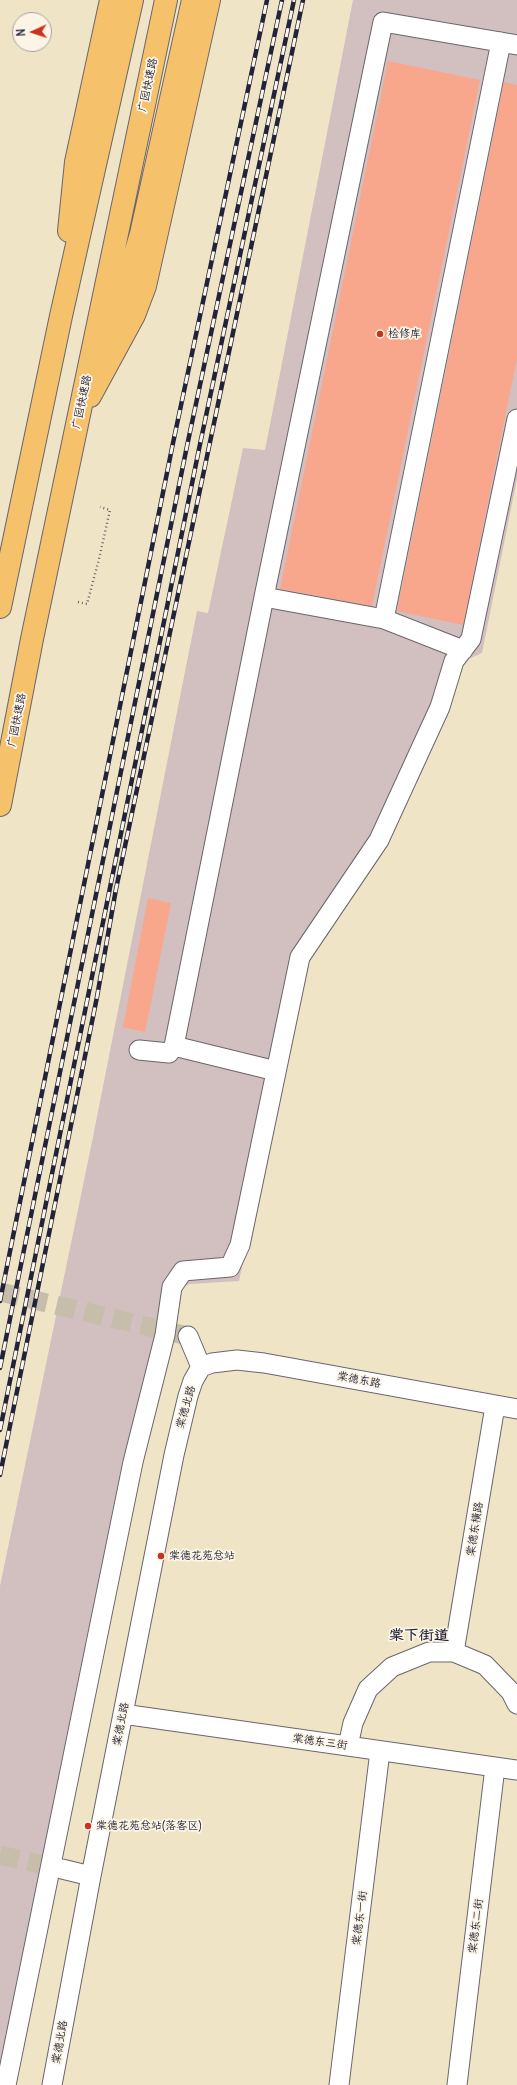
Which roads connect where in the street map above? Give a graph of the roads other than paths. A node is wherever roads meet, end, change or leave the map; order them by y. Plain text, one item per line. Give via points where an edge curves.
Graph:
1 (111, 0) edge
2 (132, 0) edge
3 (166, 0) edge
4 (192, 0) edge
5 (209, 0) edge
6 (509, 44) edge
7 (61, 316) junction
8 (79, 417) junction
9 (517, 419) edge
10 (264, 597) junction
11 (0, 607) edge
12 (384, 619) junction
13 (463, 650) junction
14 (0, 805) edge
15 (174, 1046) junction
16 (139, 1050) dead end
17 (276, 1071) junction
18 (188, 1336) dead end
19 (201, 1367) junction
20 (495, 1406) junction
21 (517, 1409) edge
22 (454, 1652) junction
23 (517, 1704) edge
24 (123, 1714) junction
25 (348, 1746) junction
26 (380, 1751) junction
27 (495, 1767) junction
28 (517, 1770) edge
29 (62, 1869) tunnel mouth
30 (91, 1876) junction
31 (6, 2085) edge
32 (52, 2085) edge
33 (340, 2085) edge
34 (457, 2085) edge

1 - 7 highway via 76,162
2 - 7 highway
3 - 8 highway, 广园快速路
4 - 8 highway via 141,234 116,324
5 - 8 highway via 145,286 134,315
6 - 10 street via 383,22
6 - 12 street
7 - 11 highway
8 - 14 highway, 广园快速路
9 - 13 street via 480,602 471,639
10 - 12 street
10 - 15 street
12 - 13 street
13 - 17 street via 454,661 440,707 379,840 300,956
15 - 16 street via 169,1053
15 - 17 street
17 - 31 street via 240,1245 230,1267 183,1271 172,1287 165,1335 133,1462
18 - 19 street
19 - 20 street, 棠德东路 via 237,1360 264,1363
19 - 24 street, 棠德北路 via 188,1396 174,1455
20 - 21 street, 棠德东路
20 - 22 street, 棠德东横路
22 - 23 street via 485,1665 511,1692
22 - 25 street via 429,1652 392,1667 368,1689 353,1723
24 - 25 street, 棠德东三街
24 - 30 street, 棠德北路
25 - 26 street, 棠德东三街
26 - 27 street, 棠德东三街
26 - 33 street, 棠德东一街
27 - 28 street, 棠德东三街
27 - 34 street, 棠德东二街
29 - 30 street
30 - 32 street, 棠德北路

